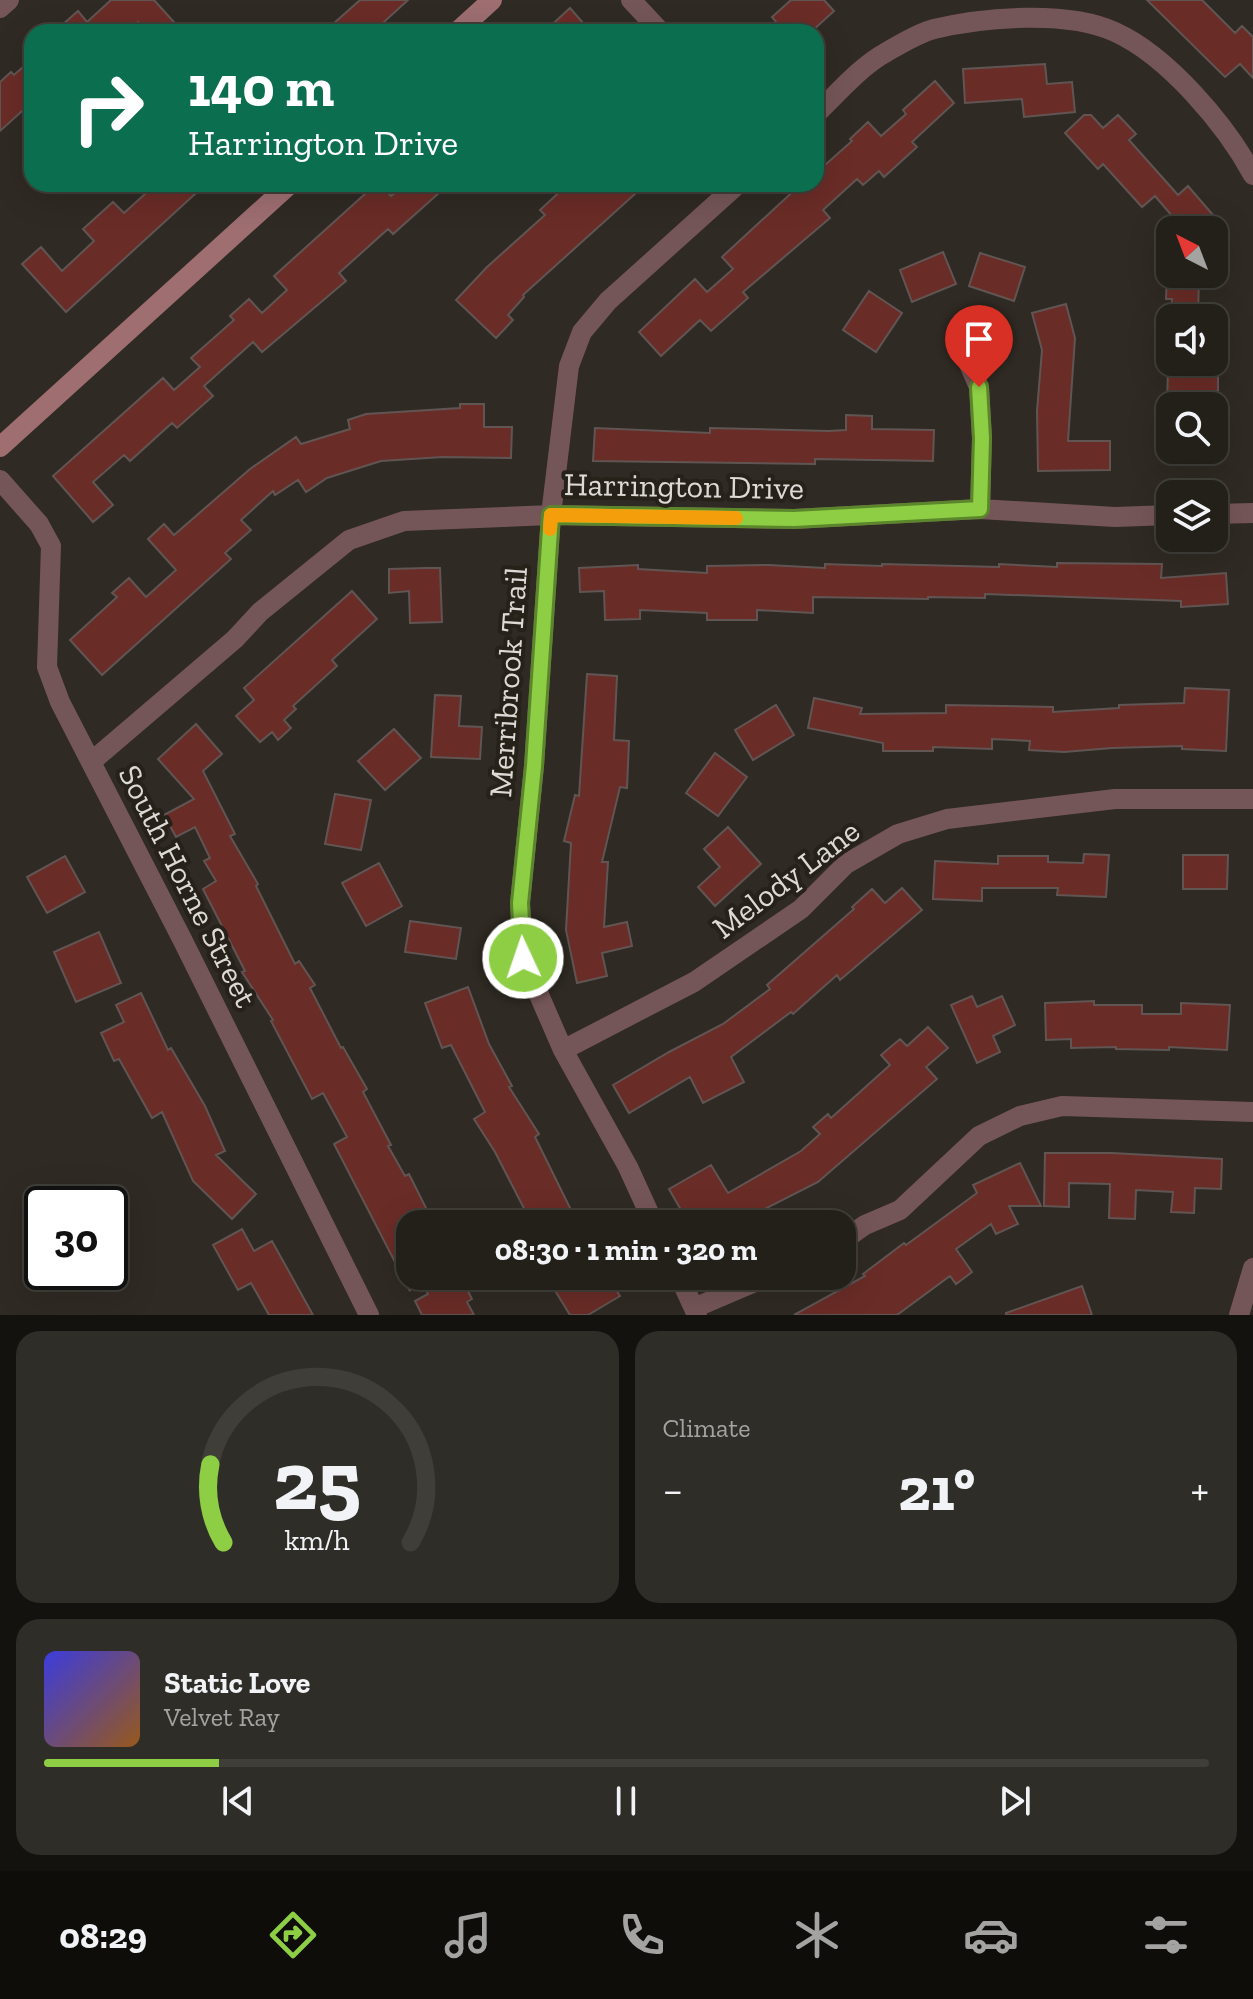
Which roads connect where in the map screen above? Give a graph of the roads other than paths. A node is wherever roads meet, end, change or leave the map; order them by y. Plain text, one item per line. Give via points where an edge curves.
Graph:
1 (9, 0) edge
2 (492, 0) edge
3 (631, 0) edge
4 (0, 8) edge
5 (1001, 9) edge
6 (466, 24) edge
7 (654, 24) edge
8 (824, 107) edge
9 (1253, 175) edge
10 (281, 192) edge
11 (729, 192) edge
12 (968, 362) dead end
13 (0, 447) edge
14 (0, 480) edge
15 (980, 509) junction
16 (1253, 513) edge
17 (1228, 514) edge
18 (551, 515) junction
19 (1156, 516) edge
20 (91, 762) junction
21 (1253, 799) edge
22 (563, 1050) junction
23 (1253, 1112) edge
24 (648, 1210) edge
25 (856, 1231) edge
26 (1253, 1268) edge
27 (685, 1290) edge
28 (740, 1290) edge
29 (695, 1312) edge
30 (369, 1315) edge
31 (1239, 1315) edge

1 - 4 street
2 - 6 street
3 - 7 street
5 - 8 street via 932,30 881,55
5 - 9 street via 1115,31 1164,64 1236,145
10 - 13 street
11 - 18 street, Merribrook Trail via 608,301 582,332 569,366
12 - 15 street via 979,387
14 - 20 street, South Horne Street via 51,546 47,667
15 - 18 street, Harrington Drive via 794,519
15 - 19 street, Harrington Drive
16 - 17 street
18 - 20 street, Harrington Drive via 404,521 349,540
18 - 22 street, Merribrook Trail via 520,903 523,958
20 - 30 street, South Horne Street
21 - 22 street, Melody Lane via 1115,799 947,819 898,834 846,864 801,909 694,982
22 - 24 street, Merribrook Trail
23 - 25 street via 1062,1106 1020,1116 979,1136 900,1210
26 - 31 street
27 - 29 street
28 - 29 street

